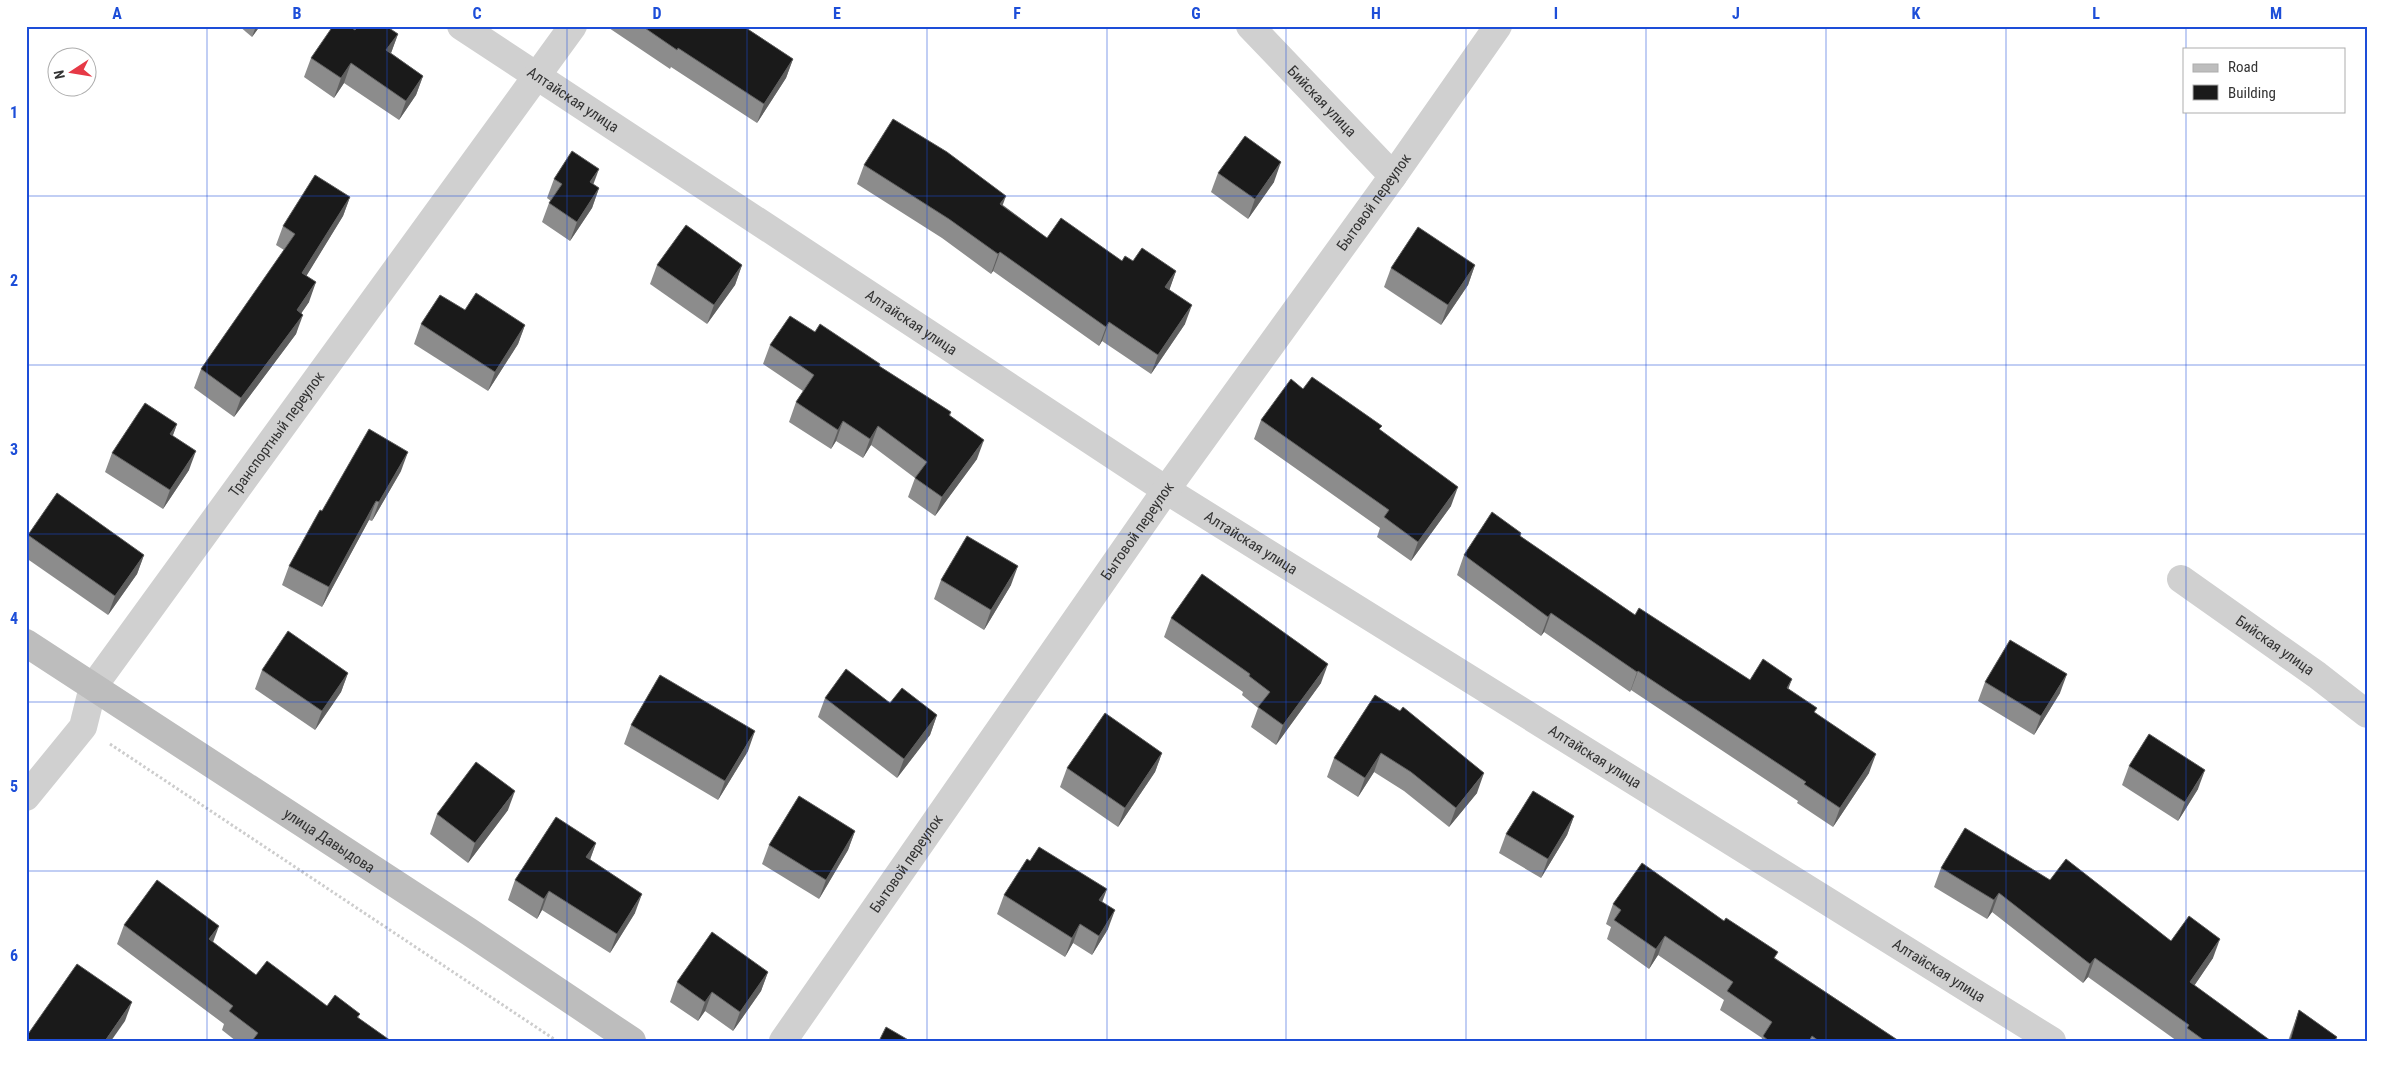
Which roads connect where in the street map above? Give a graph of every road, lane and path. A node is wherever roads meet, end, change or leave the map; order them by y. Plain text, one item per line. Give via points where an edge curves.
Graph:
1 (461, 26) edge
2 (573, 26) edge
3 (1250, 26) edge
4 (1498, 26) edge
5 (536, 75) junction
6 (1393, 176) junction
7 (1166, 490) junction
8 (2181, 578) dead end
9 (26, 643) edge
10 (93, 687) junction
11 (2367, 714) edge
12 (83, 727) junction
13 (26, 797) edge
14 (557, 1041) edge
15 (632, 1041) edge
16 (783, 1041) edge
17 (2052, 1041) edge

1 - 5 street, Алтайская улица
2 - 5 street, Транспортный переулок
3 - 6 street, Бийская улица
4 - 6 street, Бытовой переулок
5 - 7 street, Алтайская улица
5 - 10 street, Транспортный переулок
6 - 7 street, Бытовой переулок
7 - 16 street, Бытовой переулок
7 - 17 street, Алтайская улица
8 - 11 street, Бийская улица
9 - 10 main road, улица Давыдова
10 - 12 street, Транспортный переулок
10 - 15 main road, улица Давыдова via 460,925
12 - 13 street, Транспортный переулок
12 - 14 path

